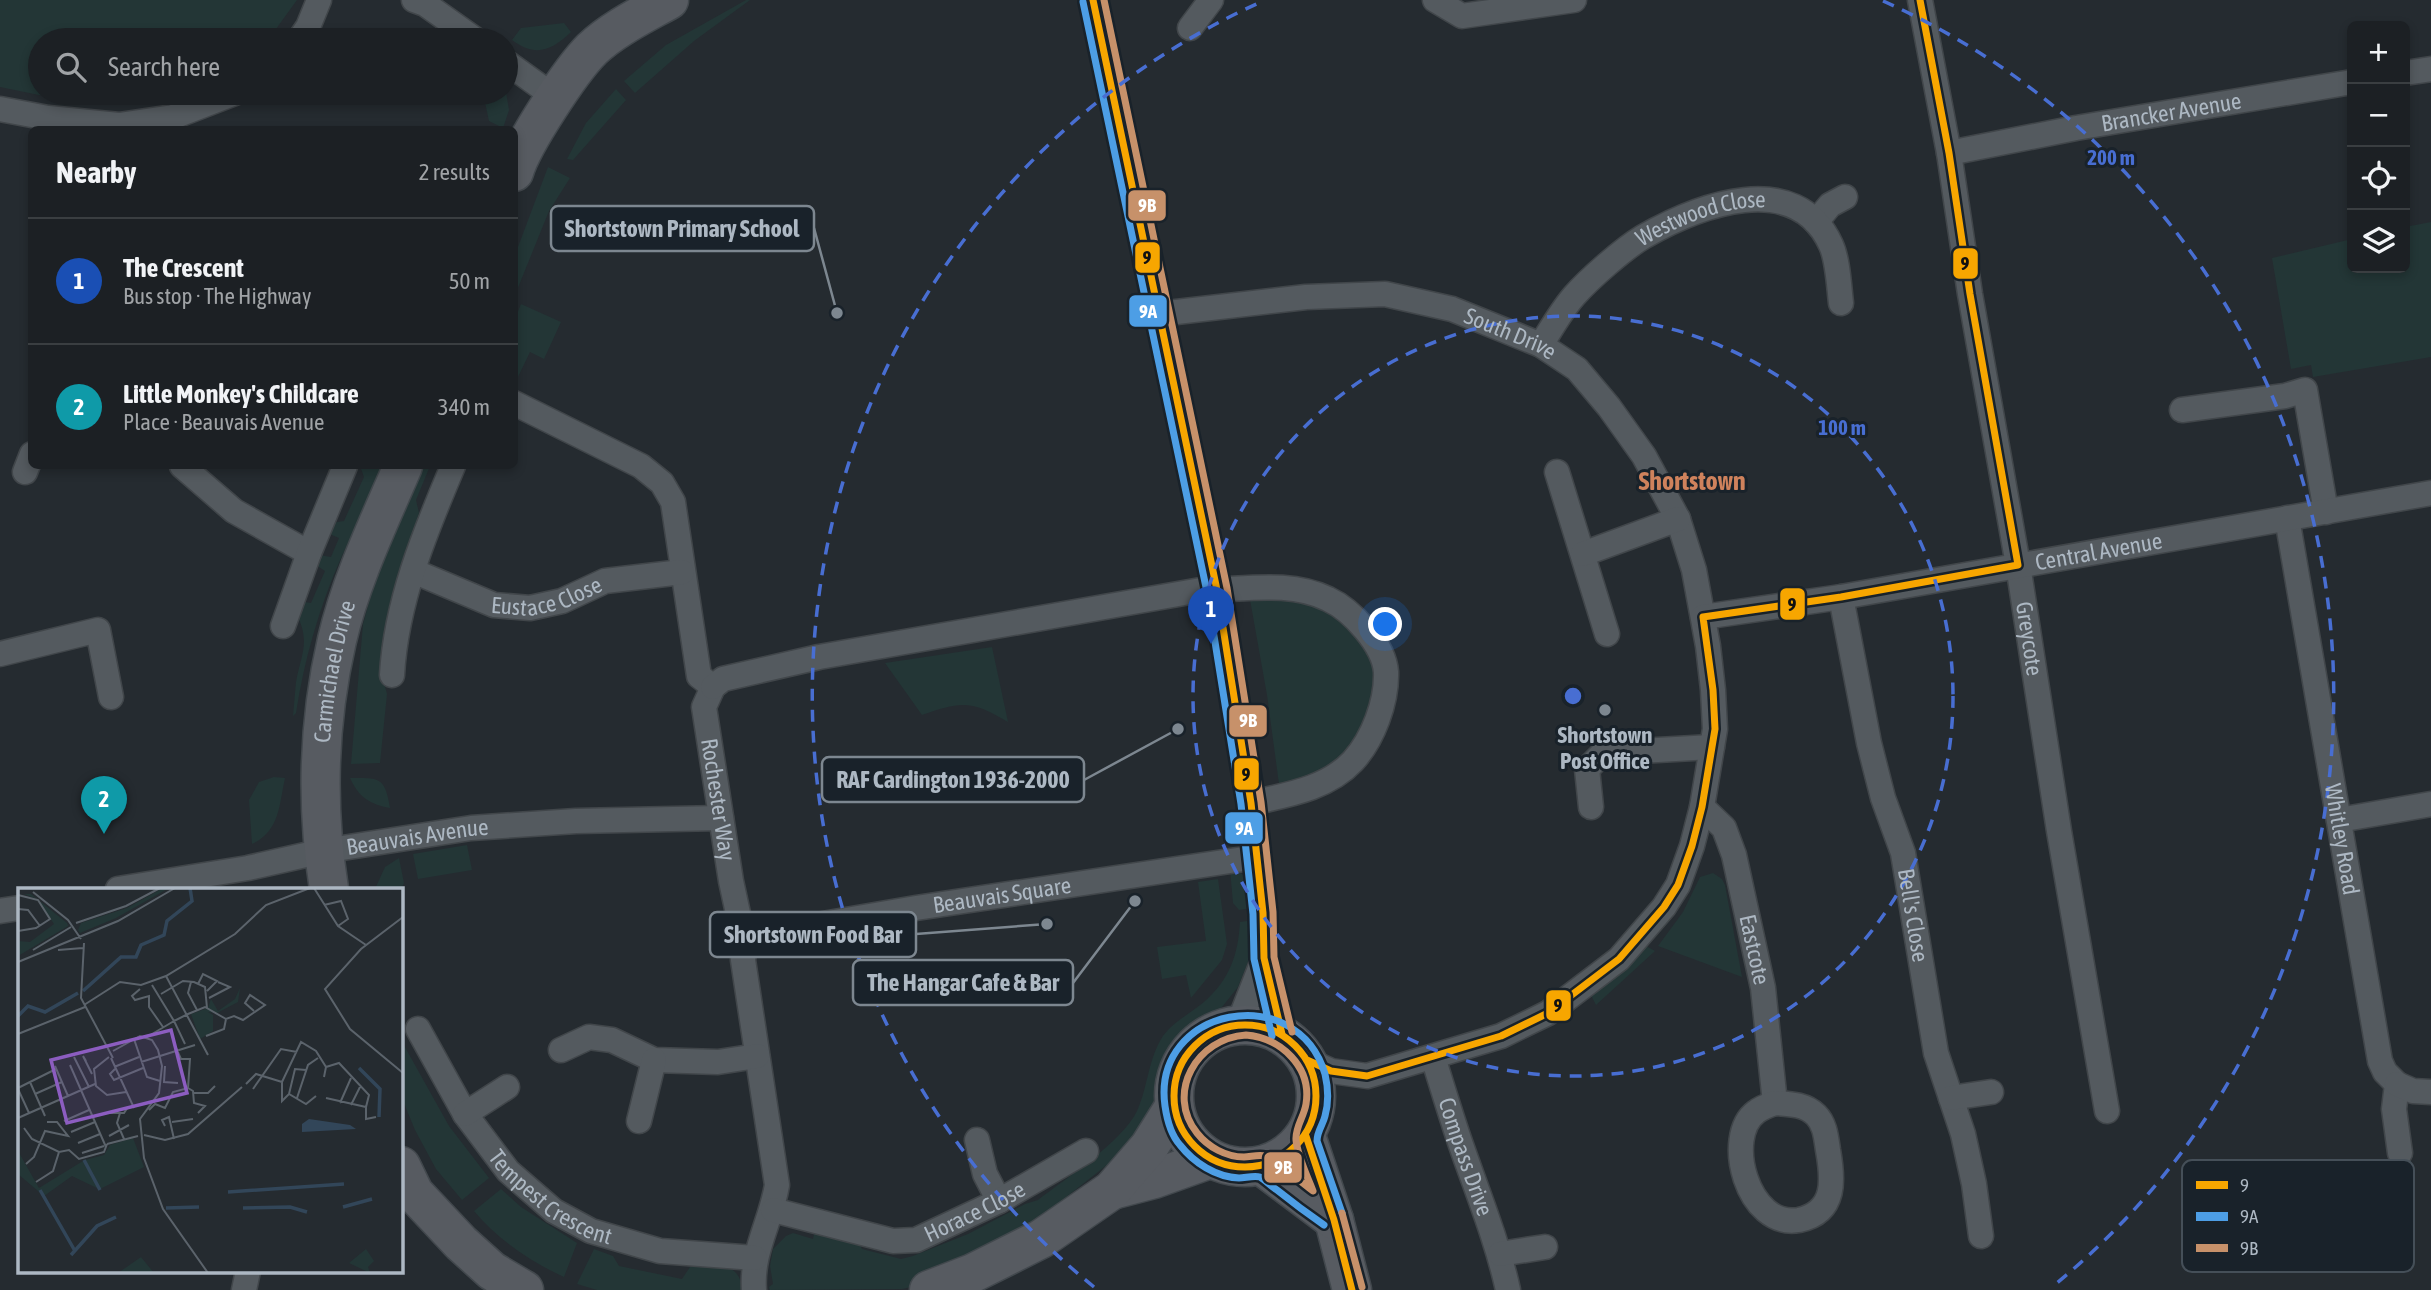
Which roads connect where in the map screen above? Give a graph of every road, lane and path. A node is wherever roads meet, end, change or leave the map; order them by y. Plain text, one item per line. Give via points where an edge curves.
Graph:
1 (319, 0) edge
2 (414, 0) edge
3 (669, 0) edge
4 (1093, 0) edge
5 (1211, 0) edge
6 (1436, 0) edge
7 (1574, 0) edge
8 (1920, 0) edge
9 (1190, 27) dead end
10 (308, 28) edge
11 (459, 28) edge
12 (2431, 69) edge
13 (518, 71) edge
14 (2410, 73) edge
15 (2347, 83) edge
16 (556, 98) junction
17 (204, 105) edge
18 (0, 109) edge
19 (111, 126) edge
20 (124, 126) edge
21 (1949, 153) junction
22 (518, 164) edge
23 (1845, 197) dead end
24 (1816, 222) junction
25 (1841, 303) dead end
26 (1159, 314) junction
27 (1541, 345) junction
28 (518, 405) edge
29 (2182, 410) dead end
30 (185, 469) edge
31 (344, 469) edge
32 (402, 469) edge
33 (452, 469) edge
34 (1557, 472) dead end
35 (2431, 493) edge
36 (2326, 512) junction
37 (2287, 518) junction
38 (1678, 519) junction
39 (309, 553) junction
40 (1583, 554) junction
41 (2018, 565) junction
42 (414, 571) junction
43 (682, 572) junction
44 (1217, 590) junction
45 (1841, 597) junction
46 (1703, 617) junction
47 (282, 626) dead end
48 (1607, 634) dead end
49 (0, 654) edge
50 (392, 675) dead end
51 (713, 687) junction
52 (111, 697) dead end
53 (1712, 747) junction
54 (1251, 803) junction
55 (2431, 804) edge
56 (1591, 807) dead end
57 (1702, 807) junction
58 (721, 818) junction
59 (2339, 820) junction
60 (323, 851) junction
61 (1257, 857) junction
62 (124, 888) edge
63 (329, 888) edge
64 (18, 908) edge
65 (0, 911) edge
66 (747, 929) junction
67 (1264, 958) junction
68 (1238, 1024) junction
69 (418, 1029) dead end
70 (1295, 1047) junction
71 (561, 1050) dead end
72 (757, 1056) junction
73 (1433, 1057) junction
74 (654, 1060) junction
75 (2397, 1084) junction
76 (507, 1087) dead end
77 (2431, 1091) edge
78 (1992, 1092) dead end
79 (1951, 1098) junction
80 (1775, 1102) junction
81 (1174, 1107) junction
82 (2107, 1111) dead end
83 (465, 1114) junction
84 (639, 1121) dead end
85 (1306, 1136) junction
86 (977, 1140) dead end
87 (1086, 1151) dead end
88 (2400, 1153) dead end
89 (1210, 1159) junction
90 (1262, 1166) junction
91 (402, 1168) edge
92 (1112, 1190) junction
93 (999, 1201) junction
94 (773, 1210) junction
95 (1334, 1220) junction
96 (1981, 1236) dead end
97 (1545, 1247) dead end
98 (1500, 1254) junction
99 (754, 1258) junction
100 (248, 1272) edge
101 (498, 1284) edge
102 (244, 1290) edge
103 (754, 1290) edge
104 (929, 1290) edge
105 (1352, 1290) edge
106 (1507, 1290) edge

1 - 10 street
2 - 11 street
3 - 16 main road via 592,50
4 - 26 street
5 - 9 street
6 - 7 street via 1462,16
8 - 21 street, Greycote
12 - 14 street
13 - 16 street
15 - 21 street, Brancker Avenue
16 - 22 main road
17 - 20 street via 173,117
18 - 19 street
21 - 41 street, Greycote
23 - 24 street via 1830,205
24 - 25 street, Westwood Close via 1832,246
24 - 27 street, Westwood Close via 1788,203 1767,198 1698,210 1641,238 1608,266 1573,297
26 - 27 street, South Drive via 1306,297 1385,294 1452,309
26 - 44 street
27 - 38 street, South Drive via 1577,369 1609,407 1644,456
28 - 43 street via 641,466 662,483 673,502
29 - 36 street via 2305,390
30 - 39 street via 234,511
31 - 39 street
32 - 60 main road, Carmichael Drive via 337,640 322,738 319,807
33 - 42 street via 420,544
34 - 40 street
35 - 36 street, Central Avenue
36 - 37 street, Central Avenue
37 - 41 street, Central Avenue
37 - 59 street, Whitley Road
38 - 40 street
38 - 46 street, South Drive
39 - 47 street
40 - 48 street
41 - 45 street, Central Avenue
41 - 82 street, Greycote
42 - 43 street, Eustace Close via 494,605 530,608 562,601 605,581
42 - 50 street via 393,649
43 - 51 street via 699,676
44 - 51 street via 819,657 723,679
44 - 54 street
44 - 54 street via 1299,590 1329,599 1376,642 1386,671 1382,704 1370,736 1353,762 1297,793
45 - 46 street, Central Avenue
45 - 79 street, Bell's Close via 1869,743 1903,853 1936,1053
46 - 53 street, South Drive via 1713,690
49 - 52 street via 98,630
51 - 58 street, Rochester Way via 704,707
53 - 56 street via 1604,753 1587,769
53 - 57 street, South Drive
54 - 61 street
55 - 59 street
57 - 73 street, South Drive via 1678,885 1619,959 1548,1013 1501,1036
57 - 80 street, Eastcote via 1724,828 1734,855 1763,988
58 - 60 street, Beauvais Avenue via 471,828
58 - 66 street, Rochester Way via 739,918
59 - 75 street, Whitley Road via 2380,1060
60 - 62 street, Beauvais Avenue via 248,869
60 - 63 main road, Carmichael Drive
61 - 66 street, Beauvais Square via 770,933
61 - 67 street
64 - 65 street
66 - 72 street, Rochester Way via 743,960
67 - 68 street
67 - 70 street
68 - 70 main road via 1261,1026
68 - 81 main road via 1216,1030 1189,1052 1174,1084
69 - 83 street, Tempest Crescent
70 - 73 street, South Drive via 1331,1071 1367,1076
70 - 85 main road via 1317,1085 1319,1100
71 - 74 street via 589,1037 612,1040
72 - 74 street via 718,1062
72 - 94 street, Rochester Way via 777,1185
73 - 98 street, Compass Drive
74 - 84 street
75 - 77 street via 2413,1091
75 - 88 street via 2394,1109
76 - 83 street
78 - 79 street
79 - 96 street, Bell's Close via 1971,1171
80 - 80 street via 1799,1105 1815,1114 1824,1127 1830,1194 1823,1206 1803,1219 1780,1219 1757,1204 1744,1168 1743,1132 1754,1112
81 - 89 main road via 1193,1146
81 - 92 main road via 1149,1147
83 - 99 street, Tempest Crescent via 508,1171 554,1211 591,1231 660,1251
85 - 90 main road via 1287,1155
85 - 95 main road
86 - 93 street via 985,1174
87 - 93 street, Horace Close
89 - 90 main road via 1227,1166
89 - 92 main road
90 - 95 main road
91 - 101 main road via 414,1193
92 - 104 main road via 1041,1239
93 - 94 street, Horace Close via 916,1240 893,1241
94 - 99 street, Rochester Way
95 - 105 main road
97 - 98 street
98 - 106 street, Compass Drive
99 - 103 street, Rochester Way
100 - 102 street

